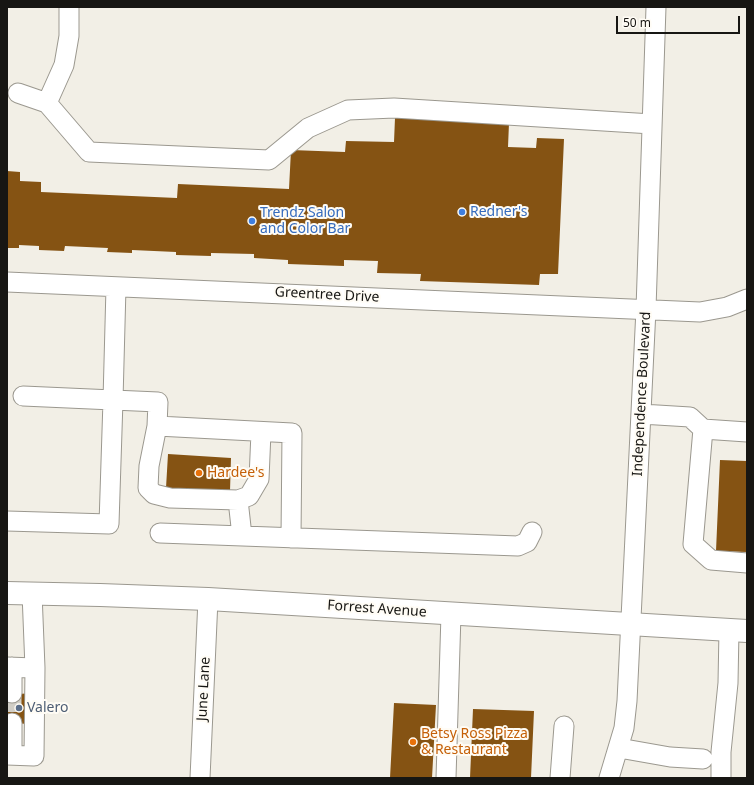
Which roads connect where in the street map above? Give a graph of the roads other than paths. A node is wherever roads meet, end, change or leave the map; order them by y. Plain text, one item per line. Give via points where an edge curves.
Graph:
1 (70, 7) edge
2 (656, 7) edge
3 (11, 94) edge
4 (47, 103) junction
5 (652, 124) junction
6 (7, 282) edge
7 (116, 287) junction
8 (747, 299) edge
9 (646, 309) junction
10 (23, 396) dead end
11 (113, 400) junction
12 (641, 414) junction
13 (157, 426) junction
14 (704, 429) junction
15 (261, 432) junction
16 (747, 432) edge
17 (238, 500) junction
18 (7, 520) edge
19 (532, 532) dead end
20 (160, 533) dead end
21 (242, 536) junction
22 (290, 538) junction
23 (747, 563) edge
24 (7, 593) edge
25 (32, 593) junction
26 (208, 599) junction
27 (451, 614) junction
28 (630, 625) junction
29 (738, 631) edge
30 (10, 667) edge
31 (36, 668) junction
32 (12, 694) tunnel mouth
33 (12, 723) tunnel mouth
34 (564, 726) dead end
35 (619, 748) junction
36 (9, 755) edge
37 (703, 759) dead end
38 (200, 778) edge
39 (446, 778) edge
40 (560, 778) edge
41 (609, 778) edge
42 (721, 778) edge

1 - 4 street via 64,65
2 - 5 street, Independence Boulevard
3 - 4 street
4 - 5 street via 90,152 268,160 308,128 348,110 394,108
5 - 9 street, Independence Boulevard
6 - 7 street, Greentree Drive
7 - 9 street, Greentree Drive
7 - 11 street
8 - 9 street, Greentree Drive via 727,307 700,312
9 - 12 street, Independence Boulevard
10 - 11 street
11 - 13 street via 158,402
11 - 18 street via 109,524
12 - 14 street via 690,417
12 - 28 street, Independence Boulevard
13 - 15 street
13 - 17 street via 149,466 148,488 154,494 170,498
14 - 16 street
14 - 23 street via 693,544 711,560
15 - 17 street via 259,479 249,496
15 - 22 street via 292,433
17 - 21 street
19 - 22 street via 527,542 518,546
20 - 21 street
21 - 22 street
24 - 25 highway, Forrest Avenue
25 - 26 highway, Forrest Avenue
25 - 31 street
26 - 27 highway, Forrest Avenue
26 - 38 street, June Lane
27 - 28 highway, Forrest Avenue
27 - 39 street
28 - 29 highway, Forrest Avenue
28 - 35 street, Independence Boulevard via 627,701
29 - 42 street via 728,682
30 - 31 street
30 - 32 street
31 - 36 street via 34,756
33 - 36 street
34 - 40 street
35 - 37 street via 670,757
35 - 41 street, Independence Boulevard

